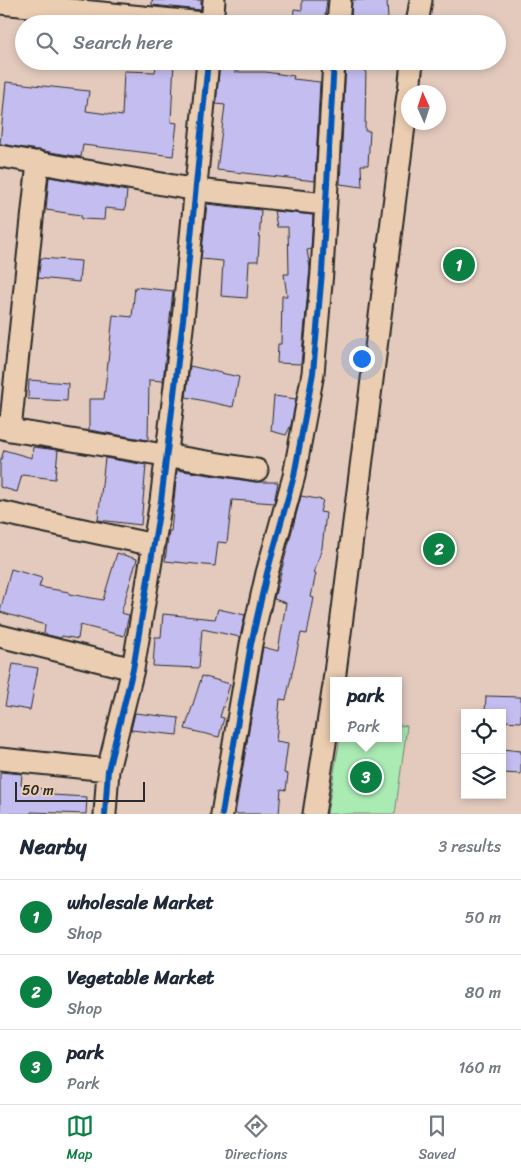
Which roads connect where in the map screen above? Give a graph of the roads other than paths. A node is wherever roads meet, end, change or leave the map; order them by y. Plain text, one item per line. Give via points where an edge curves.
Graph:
1 (214, 0) edge
2 (340, 0) edge
3 (421, 0) edge
4 (0, 2) edge
5 (125, 15) edge
6 (213, 15) edge
7 (339, 15) edge
8 (419, 15) edge
9 (207, 70) edge
10 (333, 70) edge
11 (411, 70) edge
12 (410, 85) edge
13 (404, 130) edge
14 (0, 156) edge
15 (38, 162) junction
16 (197, 190) junction
17 (325, 204) junction
18 (5, 428) edge
19 (167, 454) junction
20 (257, 470) dead end
21 (0, 512) edge
22 (154, 545) junction
23 (0, 636) edge
24 (133, 669) junction
25 (335, 677) edge
26 (330, 711) edge
27 (0, 759) edge
28 (108, 770) junction
29 (105, 814) edge
30 (222, 814) edge
31 (314, 814) edge

1 - 6 street
2 - 7 street
3 - 8 street
4 - 5 street
9 - 16 street
10 - 17 street
11 - 12 street
13 - 25 street
14 - 15 street
15 - 16 street
15 - 18 street
16 - 17 street
16 - 19 street
17 - 30 street via 317,331 304,428 251,644
18 - 19 street
19 - 20 street
19 - 22 street
21 - 22 street
22 - 24 street
23 - 24 street
24 - 28 street
26 - 31 street
27 - 28 street
28 - 29 street

